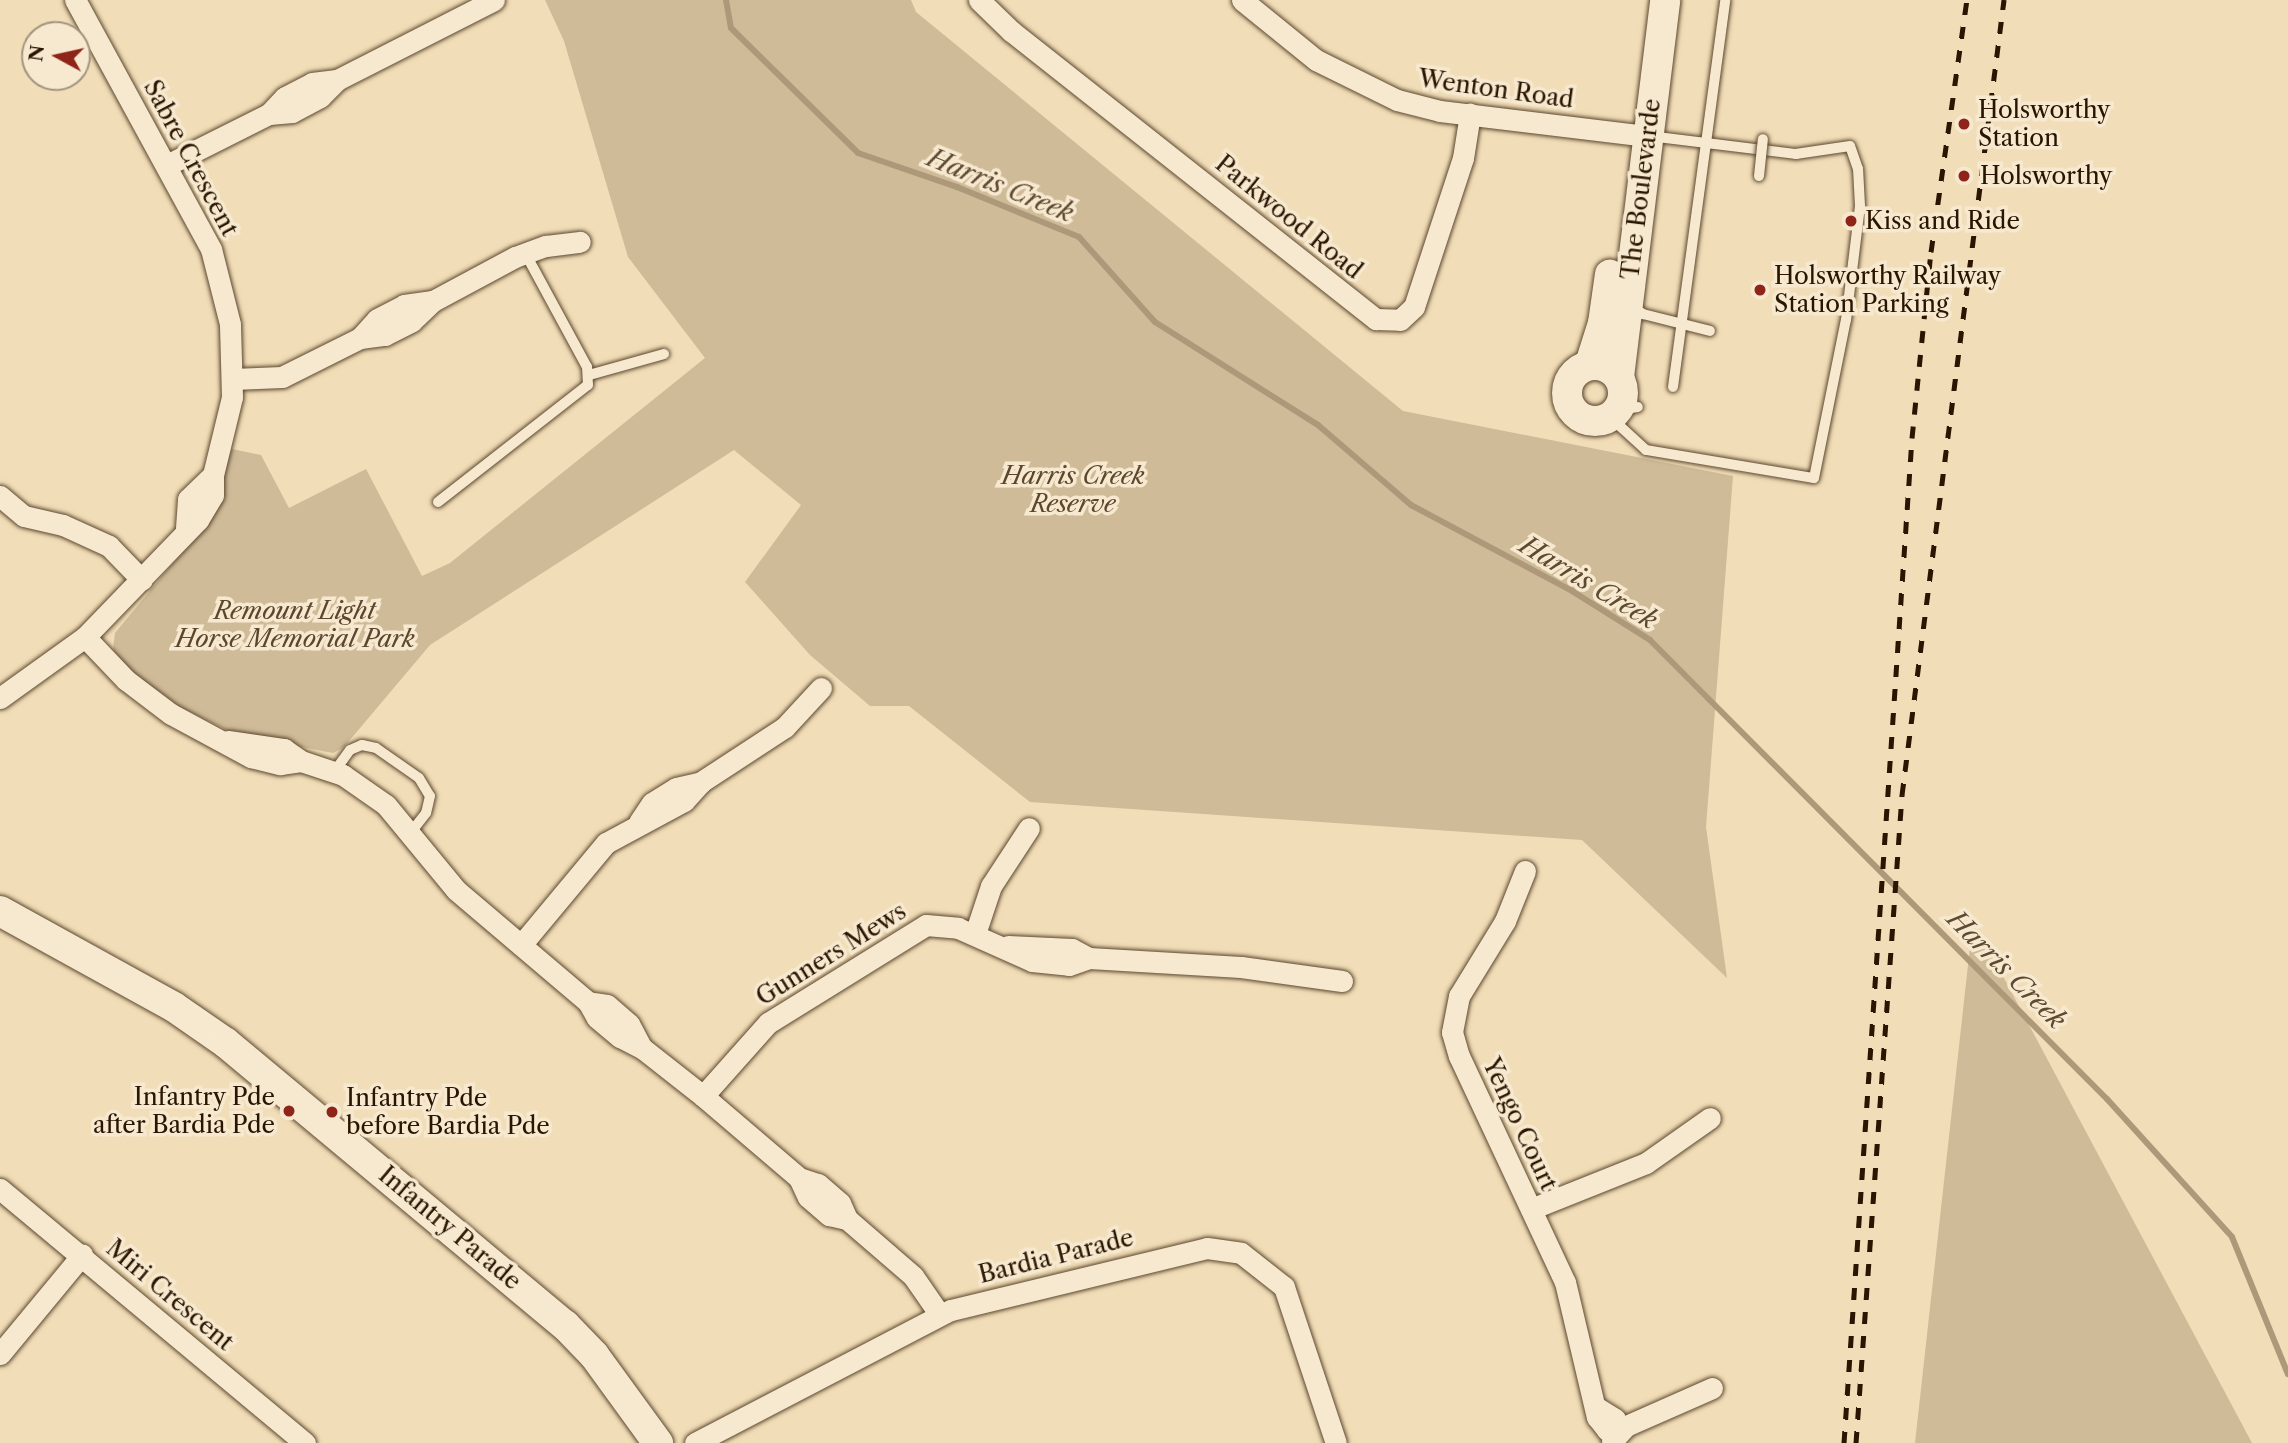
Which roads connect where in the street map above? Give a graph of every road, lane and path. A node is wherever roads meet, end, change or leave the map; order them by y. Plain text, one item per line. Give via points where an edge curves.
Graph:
1 (75, 0) edge
2 (494, 0) edge
3 (979, 0) edge
4 (1242, 0) edge
5 (1646, 0) edge
6 (1665, 0) edge
7 (1725, 0) edge
8 (1470, 114) junction
9 (1638, 135) junction
10 (1763, 139) dead end
11 (1703, 143) junction
12 (167, 165) junction
13 (1759, 176) dead end
14 (580, 242) dead end
15 (525, 253) junction
16 (1626, 303) junction
17 (1680, 322) junction
18 (1710, 331) dead end
19 (664, 354) dead end
20 (1590, 365) junction
21 (589, 375) junction
22 (1619, 377) junction
23 (233, 379) junction
24 (1673, 387) dead end
25 (1622, 411) junction
26 (0, 496) edge
27 (438, 502) dead end
28 (142, 580) junction
29 (85, 637) junction
30 (821, 688) dead end
31 (0, 698) edge
32 (334, 772) junction
33 (1029, 828) dead end
34 (412, 831) junction
35 (1525, 872) dead end
36 (0, 911) edge
37 (975, 934) junction
38 (521, 945) junction
39 (1342, 981) dead end
40 (703, 1096) junction
41 (1710, 1118) dead end
42 (0, 1189) edge
43 (1531, 1209) junction
44 (82, 1255) junction
45 (940, 1315) junction
46 (0, 1354) edge
47 (1712, 1388) dead end
48 (280, 1435) edge
49 (1615, 1438) edge
50 (305, 1443) edge
51 (658, 1443) edge
52 (695, 1443) edge
53 (1336, 1443) edge

1 - 12 street, Sabre Crescent
2 - 12 street via 337,80 320,97 292,112 269,114
3 - 8 street, Parkwood Road via 1011,31 1376,319 1400,320 1414,307 1464,158
4 - 8 street, Wenton Road via 1306,53 1357,83 1418,106
5 - 9 street, The Boulevarde
6 - 9 street, The Boulevarde
7 - 11 lane
8 - 9 street, Wenton Road
9 - 11 lane
9 - 16 street, The Boulevarde
9 - 20 street, The Boulevarde via 1603,323
10 - 13 lane, bridge
11 - 17 lane
11 - 25 lane via 1796,154 1850,146 1854,155 1861,188 1858,225 1846,320 1814,478 1646,450
12 - 23 street, Sabre Crescent via 200,224 220,275 230,324
14 - 15 street
15 - 21 lane
15 - 23 street via 433,301 412,321 385,335 360,338 282,377
16 - 17 lane via 1643,314
16 - 22 street, The Boulevarde
17 - 18 lane
17 - 24 lane
19 - 21 lane
20 - 22 street via 1604,366
20 - 25 street via 1569,381 1570,406 1588,421
21 - 27 lane via 584,390 522,432
22 - 25 street
23 - 28 street, Sabre Crescent via 226,433 212,475 213,495 198,520
26 - 28 street via 24,516 63,524 109,546
28 - 29 street, Sabre Crescent
29 - 31 street, Sabre Crescent
29 - 32 street via 143,695 251,757 280,764 302,761
30 - 38 street via 785,727 701,782 684,801 639,822 597,852
32 - 34 street via 375,796
32 - 34 lane via 350,750 362,744 376,748 419,778 430,796 426,813
33 - 37 street via 991,886
34 - 38 street via 444,878
35 - 43 street, Yengo Court via 1505,921 1460,996 1452,1020 1459,1056
36 - 51 street, Infantry Parade via 174,1007 226,1043 565,1325 594,1355
37 - 39 street, Gunners Mews via 1008,946 1072,949 1089,958 1290,971
37 - 40 street, Gunners Mews via 937,923 916,929 768,1023
38 - 40 street via 588,1002 597,1018
40 - 45 street via 799,1178 818,1184 840,1203 847,1219 913,1276
41 - 43 street via 1646,1163
42 - 44 street, Miri Crescent
43 - 49 street, Yengo Court via 1565,1282 1597,1417
44 - 46 street
44 - 48 street, Miri Crescent
45 - 52 street, Bardia Parade
45 - 53 street, Bardia Parade via 1189,1251 1241,1253 1284,1287
47 - 49 street
48 - 50 street, Miri Crescent

